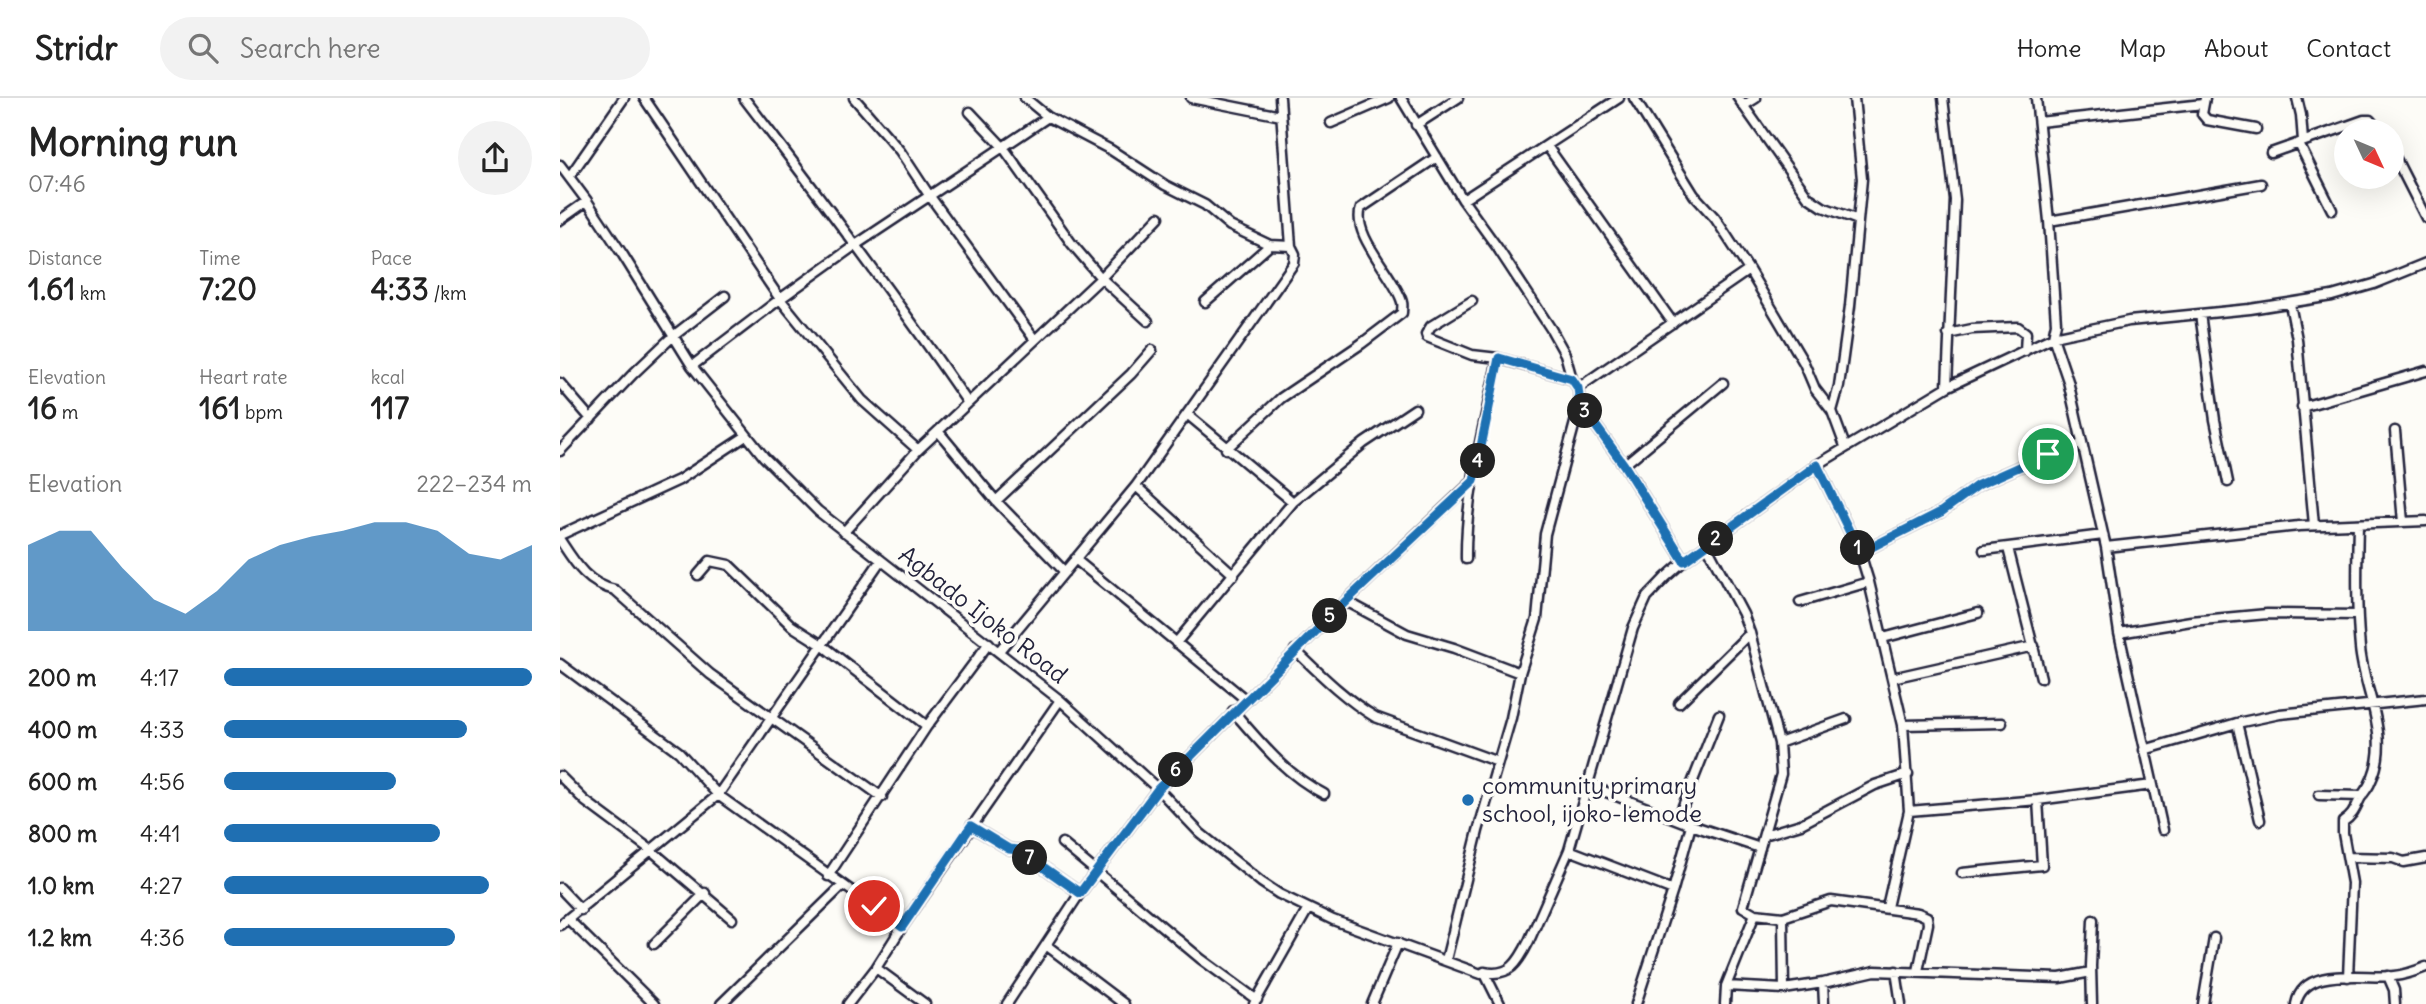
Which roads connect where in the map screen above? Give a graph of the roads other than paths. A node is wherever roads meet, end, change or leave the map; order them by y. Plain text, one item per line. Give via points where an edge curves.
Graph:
1 (624, 98) edge
2 (644, 98) edge
3 (744, 98) edge
4 (854, 98) edge
5 (1025, 98) edge
6 (1191, 98) edge
7 (1280, 98) edge
8 (1389, 98) edge
9 (1401, 98) edge
10 (1458, 98) edge
11 (1619, 98) edge
12 (1634, 98) edge
13 (1756, 98) edge
14 (1854, 98) edge
15 (1943, 98) edge
16 (2036, 98) edge
17 (2297, 98) edge
18 (2204, 101) edge
19 (1741, 102) edge
20 (970, 112) dead end
21 (1281, 116) junction
22 (1048, 117) junction
23 (2039, 122) junction
24 (1331, 123) dead end
25 (1416, 125) junction
26 (2256, 129) dead end
27 (2334, 131) edge
28 (2301, 143) junction
29 (1547, 146) junction
30 (1003, 147) junction
31 (2271, 153) dead end
32 (1437, 158) junction
33 (560, 165) edge
34 (2404, 175) edge
35 (570, 176) junction
36 (2261, 184) dead end
37 (929, 195) junction
38 (1463, 200) junction
39 (587, 201) junction
40 (2332, 210) dead end
41 (1159, 217) dead end
42 (2426, 218) edge
43 (560, 220) edge
44 (1858, 220) junction
45 (2049, 220) junction
46 (1270, 244) junction
47 (855, 246) junction
48 (1291, 246) junction
49 (2426, 263) edge
50 (1749, 270) junction
51 (1101, 278) junction
52 (725, 296) dead end
53 (780, 299) junction
54 (1472, 301) dead end
55 (1205, 302) dead end
56 (2290, 304) junction
57 (2200, 314) junction
58 (1148, 321) dead end
59 (1672, 323) junction
60 (1948, 334) junction
61 (672, 337) junction
62 (2053, 337) junction
63 (1035, 340) junction
64 (1152, 350) dead end
65 (2025, 351) junction
66 (1499, 358) junction
67 (692, 366) junction
68 (2426, 371) edge
69 (1572, 379) junction
70 (560, 383) edge
71 (1723, 383) dead end
72 (1947, 387) junction
73 (1578, 388) junction
74 (968, 403) junction
75 (1580, 404) junction
76 (2302, 407) junction
77 (1415, 409) dead end
78 (1832, 411) junction
79 (1186, 414) junction
80 (591, 419) junction
81 (937, 431) junction
82 (2395, 431) dead end
83 (746, 436) junction
84 (2082, 444) junction
85 (1845, 446) junction
86 (1227, 449) junction
87 (918, 450) junction
88 (560, 451) edge
89 (1624, 465) junction
90 (1817, 465) junction
91 (1474, 481) junction
92 (2228, 482) dead end
93 (1136, 486) junction
94 (996, 501) junction
95 (1293, 502) junction
96 (2426, 521) edge
97 (2403, 522) junction
98 (2358, 524) junction
99 (2314, 525) junction
100 (844, 532) junction
101 (560, 535) edge
102 (2103, 535) junction
103 (560, 540) edge
104 (1707, 546) junction
105 (2106, 547) junction
106 (2008, 548) junction
107 (1984, 550) dead end
108 (1860, 553) junction
109 (1075, 559) junction
110 (1466, 559) dead end
111 (881, 560) junction
112 (1684, 561) junction
113 (1065, 572) junction
114 (698, 575) dead end
115 (1234, 575) junction
116 (1869, 582) junction
117 (1346, 601) junction
118 (1800, 602) dead end
119 (1978, 613) dead end
120 (2357, 615) junction
121 (1750, 633) junction
122 (2119, 633) junction
123 (1883, 638) junction
124 (989, 643) junction
125 (1176, 643) junction
126 (822, 645) junction
127 (2034, 646) junction
128 (1295, 650) junction
129 (999, 651) junction
130 (560, 664) edge
131 (1520, 673) junction
132 (1892, 678) junction
133 (2041, 678) dead end
134 (1245, 699) junction
135 (2426, 699) edge
136 (1060, 700) junction
137 (1679, 703) dead end
138 (2374, 705) junction
139 (1233, 712) junction
140 (1719, 715) dead end
141 (771, 719) junction
142 (1846, 719) dead end
143 (2002, 723) dead end
144 (2237, 723) junction
145 (1903, 725) junction
146 (928, 726) junction
147 (1779, 743) junction
148 (2144, 750) junction
149 (1498, 762) junction
150 (1908, 774) junction
151 (560, 776) edge
152 (1588, 785) junction
153 (2152, 785) junction
154 (1158, 789) junction
155 (1324, 794) dead end
156 (718, 795) junction
157 (2319, 796) dead end
158 (2362, 796) junction
159 (882, 797) junction
160 (2038, 800) junction
161 (1909, 811) junction
162 (2260, 820) dead end
163 (1691, 825) junction
164 (971, 826) junction
165 (2163, 830) dead end
166 (1764, 835) junction
167 (1062, 843) dead end
168 (1760, 848) junction
169 (651, 850) junction
170 (1569, 850) junction
171 (2348, 857) junction
172 (2426, 859) edge
173 (1096, 872) junction
174 (1962, 873) dead end
175 (828, 876) junction
176 (843, 885) junction
177 (560, 888) edge
178 (1673, 890) junction
179 (705, 893) junction
180 (1080, 893) junction
181 (1887, 907) junction
182 (1308, 909) junction
183 (580, 910) junction
184 (1755, 914) junction
185 (1783, 917) junction
186 (568, 919) junction
187 (732, 919) dead end
188 (2093, 920) dead end
189 (560, 925) edge
190 (902, 927) junction
191 (2214, 938) dead end
192 (1398, 943) junction
193 (654, 944) dead end
194 (1046, 945) junction
195 (1446, 960) junction
196 (2426, 967) edge
197 (876, 968) junction
198 (1896, 971) junction
199 (1918, 971) junction
200 (1484, 972) junction
201 (2091, 972) junction
202 (2388, 976) junction
203 (2348, 978) junction
204 (1823, 983) junction
205 (1726, 986) junction
206 (1784, 989) junction
207 (1256, 1002) edge
208 (654, 1004) edge
209 (721, 1004) edge
210 (848, 1004) edge
211 (925, 1004) edge
212 (1007, 1004) edge
213 (1124, 1004) edge
214 (1371, 1004) edge
215 (1500, 1004) edge
216 (1636, 1004) edge
217 (1725, 1004) edge
218 (1824, 1004) edge
219 (1901, 1004) edge
220 (2092, 1004) edge
221 (2203, 1004) edge
222 (2296, 1004) edge
223 (2395, 1004) edge

1 - 35 street
2 - 53 street
3 - 47 street
4 - 37 street via 900,151
5 - 22 street
6 - 21 street
7 - 21 street
8 - 24 street
9 - 25 street
10 - 25 street
11 - 29 street
12 - 50 street via 1694,195
13 - 19 street
14 - 44 street via 1862,179
15 - 60 street via 1955,200
16 - 23 street
17 - 28 street
18 - 23 street
18 - 26 street via 2207,120
19 - 44 street via 1808,197
20 - 30 street
21 - 48 street
22 - 30 street
22 - 46 street via 1205,205 1230,226
23 - 45 street
25 - 32 street
27 - 28 street
28 - 31 street
28 - 40 street
29 - 38 street
29 - 59 street
30 - 37 street
30 - 51 street
32 - 38 street
32 - 86 street via 1361,208 1359,215 1367,243 1402,301 1402,313 1281,398
33 - 35 street, Agbado Ijoko Road
34 - 42 street
35 - 39 street, Agbado Ijoko Road
36 - 45 street
37 - 47 street
37 - 63 street
38 - 69 street via 1551,329
39 - 43 street
39 - 61 street, Agbado Ijoko Road
41 - 51 street
44 - 78 street via 1839,386
45 - 62 street
46 - 48 street
46 - 55 street
47 - 53 street
47 - 74 street
48 - 79 street via 1294,263
49 - 56 street via 2361,288
50 - 59 street
50 - 78 street
51 - 58 street
51 - 63 street
52 - 61 street
53 - 67 street
53 - 87 street via 862,400
54 - 66 street via 1431,326 1427,337 1472,355
56 - 57 street
56 - 76 street
57 - 62 street via 2121,322
57 - 92 street
59 - 73 street
60 - 65 street via 2018,327 2026,333
60 - 72 street
61 - 67 street, Agbado Ijoko Road
61 - 80 street
62 - 65 street
62 - 84 street
63 - 74 street
64 - 94 street
65 - 72 street
66 - 69 street
66 - 91 street
67 - 83 street, Agbado Ijoko Road
68 - 76 street
69 - 73 street
70 - 80 street
71 - 89 street
72 - 85 street
73 - 75 street
74 - 81 street
75 - 89 street
75 - 131 street via 1545,534 1537,619
76 - 99 street
77 - 95 street via 1364,443
78 - 85 street
79 - 86 street
79 - 93 street
80 - 88 street
81 - 87 street
81 - 94 street
82 - 97 street
83 - 100 street, Agbado Ijoko Road via 790,485
83 - 101 street via 679,481
84 - 102 street
84 - 108 street via 1978,485 1941,512
85 - 90 street
86 - 95 street
87 - 100 street
89 - 112 street
90 - 104 street
90 - 108 street
91 - 110 street
91 - 117 street
93 - 109 street
93 - 115 street
94 - 113 street
95 - 115 street
96 - 97 street
97 - 98 street
98 - 99 street
98 - 120 street
99 - 105 street
100 - 111 street, Agbado Ijoko Road
102 - 105 street
102 - 106 street
103 - 141 street via 589,579 615,590 710,674
104 - 112 street
104 - 121 street
105 - 122 street
106 - 107 street
106 - 127 street
108 - 116 street
109 - 113 street
109 - 125 street
111 - 124 street, Agbado Ijoko Road
111 - 126 street
112 - 152 street via 1656,587 1641,609
113 - 129 street
114 - 126 street via 710,561 729,565 792,626
115 - 125 street
116 - 118 street
116 - 123 street
117 - 128 street
117 - 131 street via 1407,634
119 - 123 street
120 - 122 street via 2267,614
120 - 138 street via 2362,665
121 - 137 street
121 - 147 street
122 - 148 street
123 - 132 street
124 - 129 street, Agbado Ijoko Road
124 - 146 street
125 - 134 street
126 - 141 street
126 - 146 street
127 - 132 street
127 - 133 street
128 - 134 street
128 - 149 street via 1356,706 1375,717
129 - 136 street, Agbado Ijoko Road
130 - 156 street via 679,752
131 - 149 street
132 - 145 street
134 - 139 street
135 - 138 street
136 - 154 street, Agbado Ijoko Road
136 - 164 street
138 - 144 street
138 - 158 street via 2377,766
139 - 154 street
139 - 155 street via 1276,759
140 - 163 street via 1681,811
141 - 156 street
141 - 159 street
142 - 147 street
143 - 145 street
144 - 148 street
144 - 162 street
145 - 150 street
146 - 159 street
147 - 166 street via 1781,774
148 - 153 street
149 - 195 street
150 - 161 street
150 - 166 street via 1875,785 1801,824
151 - 169 street via 585,801
152 - 163 street
152 - 170 street
153 - 160 street
153 - 165 street
154 - 173 street
154 - 182 street, Agbado Ijoko Road via 1221,852
156 - 169 street
156 - 175 street
157 - 158 street
158 - 171 street via 2353,816 2343,822
159 - 175 street
160 - 161 street
160 - 174 street via 2042,865
161 - 181 street
163 - 168 street
163 - 178 street
164 - 180 street via 1009,849 1019,850
164 - 190 street
166 - 168 street
167 - 173 street
168 - 184 street via 1743,907
169 - 179 street
169 - 183 street
170 - 178 street
170 - 200 street via 1523,954 1499,975
171 - 172 street via 2404,862
171 - 203 street via 2352,883
173 - 180 street
173 - 207 street
175 - 176 street
176 - 190 street
176 - 209 street
177 - 183 street
178 - 216 street
179 - 187 street
179 - 193 street
180 - 194 street
181 - 185 street via 1831,901
181 - 199 street via 1927,917
182 - 192 street, Agbado Ijoko Road
182 - 207 street
183 - 186 street
184 - 185 street
184 - 205 street
185 - 206 street
186 - 189 street
186 - 208 street
188 - 201 street
190 - 197 street
191 - 221 street
192 - 195 street, Agbado Ijoko Road
192 - 214 street
194 - 212 street
194 - 213 street
195 - 200 street, Agbado Ijoko Road
196 - 202 street
197 - 210 street
197 - 211 street
198 - 199 street
198 - 204 street
198 - 219 street
199 - 201 street via 2060,978
200 - 215 street
201 - 220 street
202 - 203 street
202 - 223 street
203 - 222 street via 2310,982 2301,989
204 - 206 street
204 - 218 street
205 - 206 street
205 - 217 street

